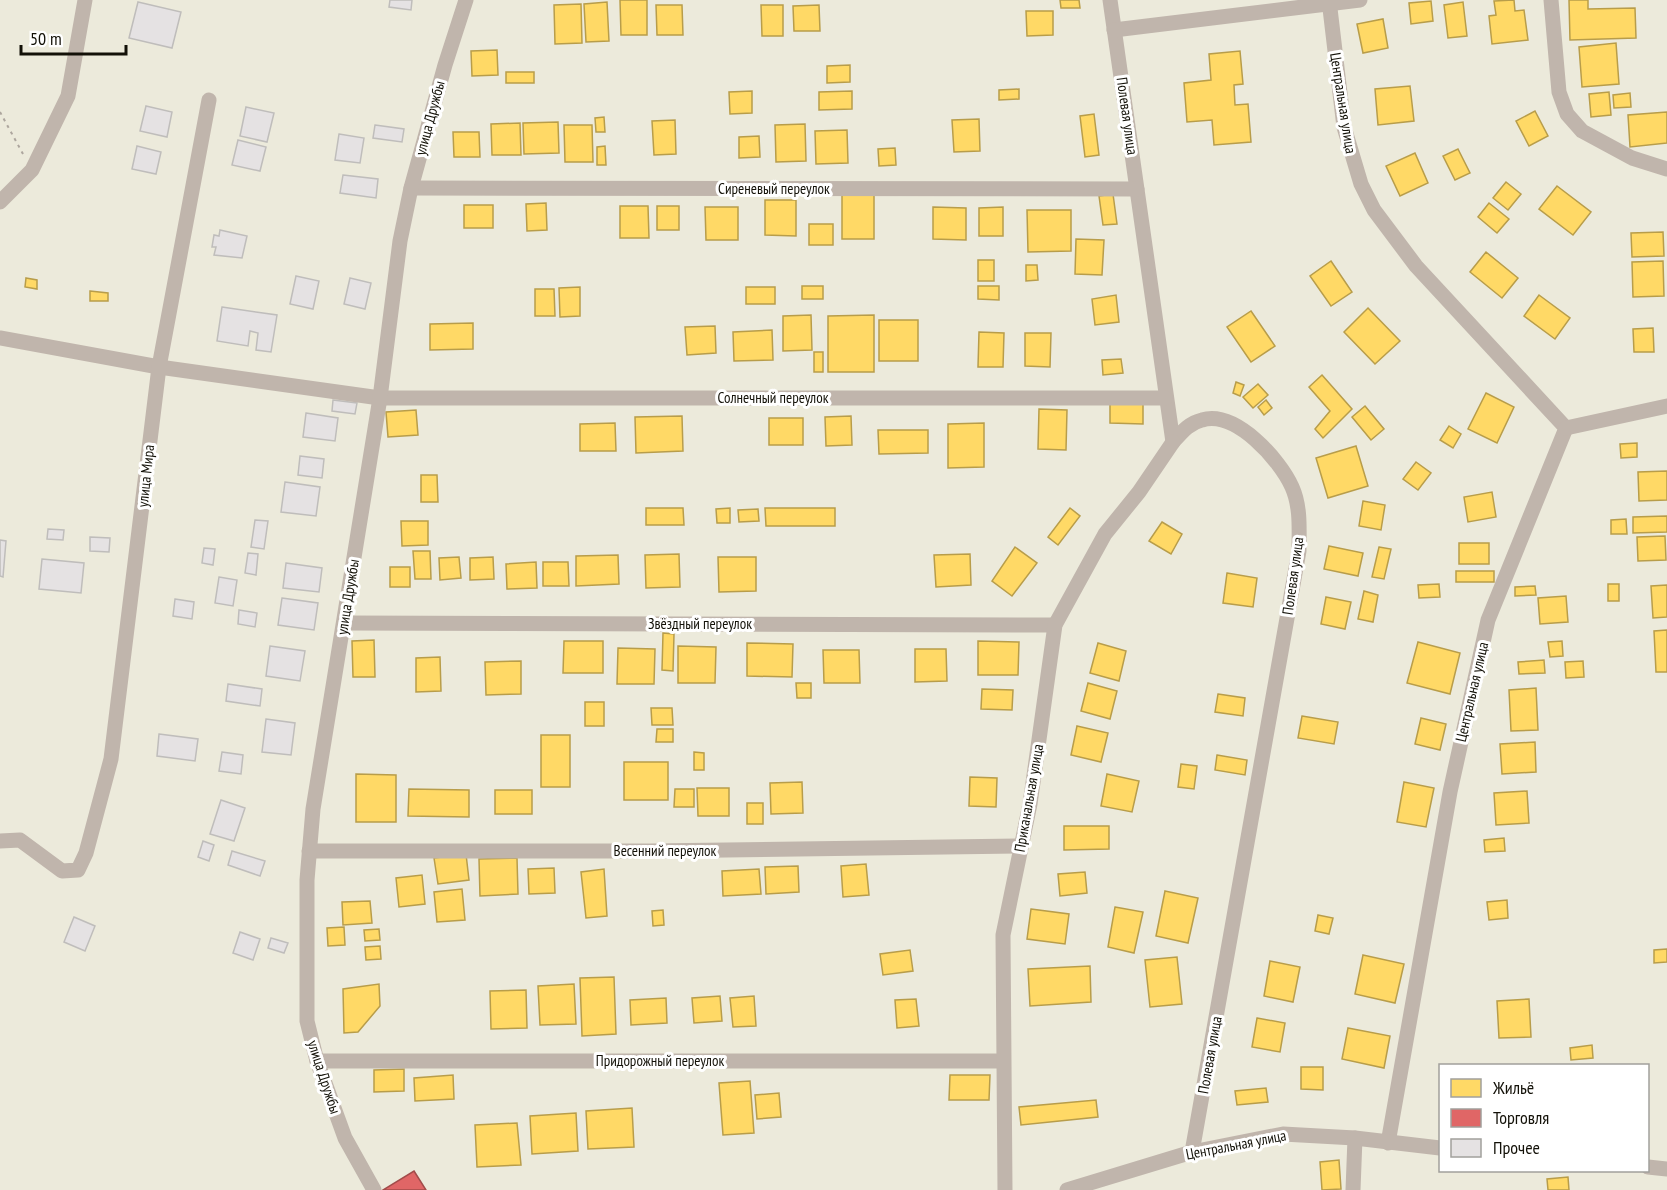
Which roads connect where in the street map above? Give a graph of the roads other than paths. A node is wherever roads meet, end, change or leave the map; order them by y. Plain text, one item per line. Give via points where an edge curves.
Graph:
1 (85, 0) edge
2 (466, 0) edge
3 (1110, 0) edge
4 (1360, 0) edge
5 (1551, 0) edge
6 (1329, 2) edge
7 (1114, 30) junction
8 (209, 100) dead end
9 (1667, 169) edge
10 (411, 188) junction
11 (1137, 189) junction
12 (0, 202) edge
13 (0, 338) edge
14 (159, 367) junction
15 (380, 398) junction
16 (1166, 398) junction
17 (1667, 406) edge
18 (1566, 428) junction
19 (1173, 442) junction
20 (344, 623) junction
21 (1055, 625) junction
22 (0, 841) edge
23 (1021, 846) junction
24 (309, 851) junction
25 (317, 1061) junction
26 (1002, 1061) junction
27 (1355, 1138) junction
28 (1388, 1143) junction
29 (1439, 1148) edge
30 (1192, 1152) junction
31 (1649, 1167) edge
32 (1667, 1169) edge
33 (374, 1190) edge
34 (1005, 1190) edge
35 (1066, 1190) edge
36 (1353, 1190) edge

1 - 12 street via 68,96 32,171
2 - 10 street, улица Дружбы
3 - 7 street, Полевая улица
4 - 6 street
5 - 9 street via 1559,92 1567,114 1582,130 1632,158
6 - 7 street
6 - 18 street, Центральная улица via 1344,127 1361,184 1374,210 1416,266
7 - 11 street, Полевая улица
8 - 14 street, улица Мира
10 - 11 street, Сиреневый переулок
10 - 15 street, улица Дружбы via 400,241
11 - 16 street, Полевая улица
13 - 14 street, Солнечный переулок
14 - 15 street, Солнечный переулок
14 - 22 street, улица Мира via 111,759 86,853 78,870 62,871 20,840
15 - 16 street, Солнечный переулок
15 - 20 street, улица Дружбы
16 - 19 street, Полевая улица
17 - 18 street
18 - 28 street, Центральная улица via 1488,620 1450,792
19 - 21 street, Приканальная улица via 1105,534
19 - 30 street, Полевая улица via 1186,427 1204,419 1230,422 1250,434 1273,458 1292,487 1299,513 1299,551
20 - 21 street, Звёздный переулок
20 - 24 street, улица Дружбы
21 - 23 street, Приканальная улица
23 - 24 street, Весенний переулок
23 - 26 street, Приканальная улица via 1003,935
24 - 25 street, улица Дружбы via 307,1021
25 - 26 street, Придорожный переулок
25 - 33 street, улица Дружбы via 345,1138
26 - 34 street, Приканальная улица
27 - 28 street, Центральная улица
27 - 30 street, Центральная улица via 1282,1134
27 - 36 street
28 - 29 street
30 - 35 street, Центральная улица
31 - 32 street

